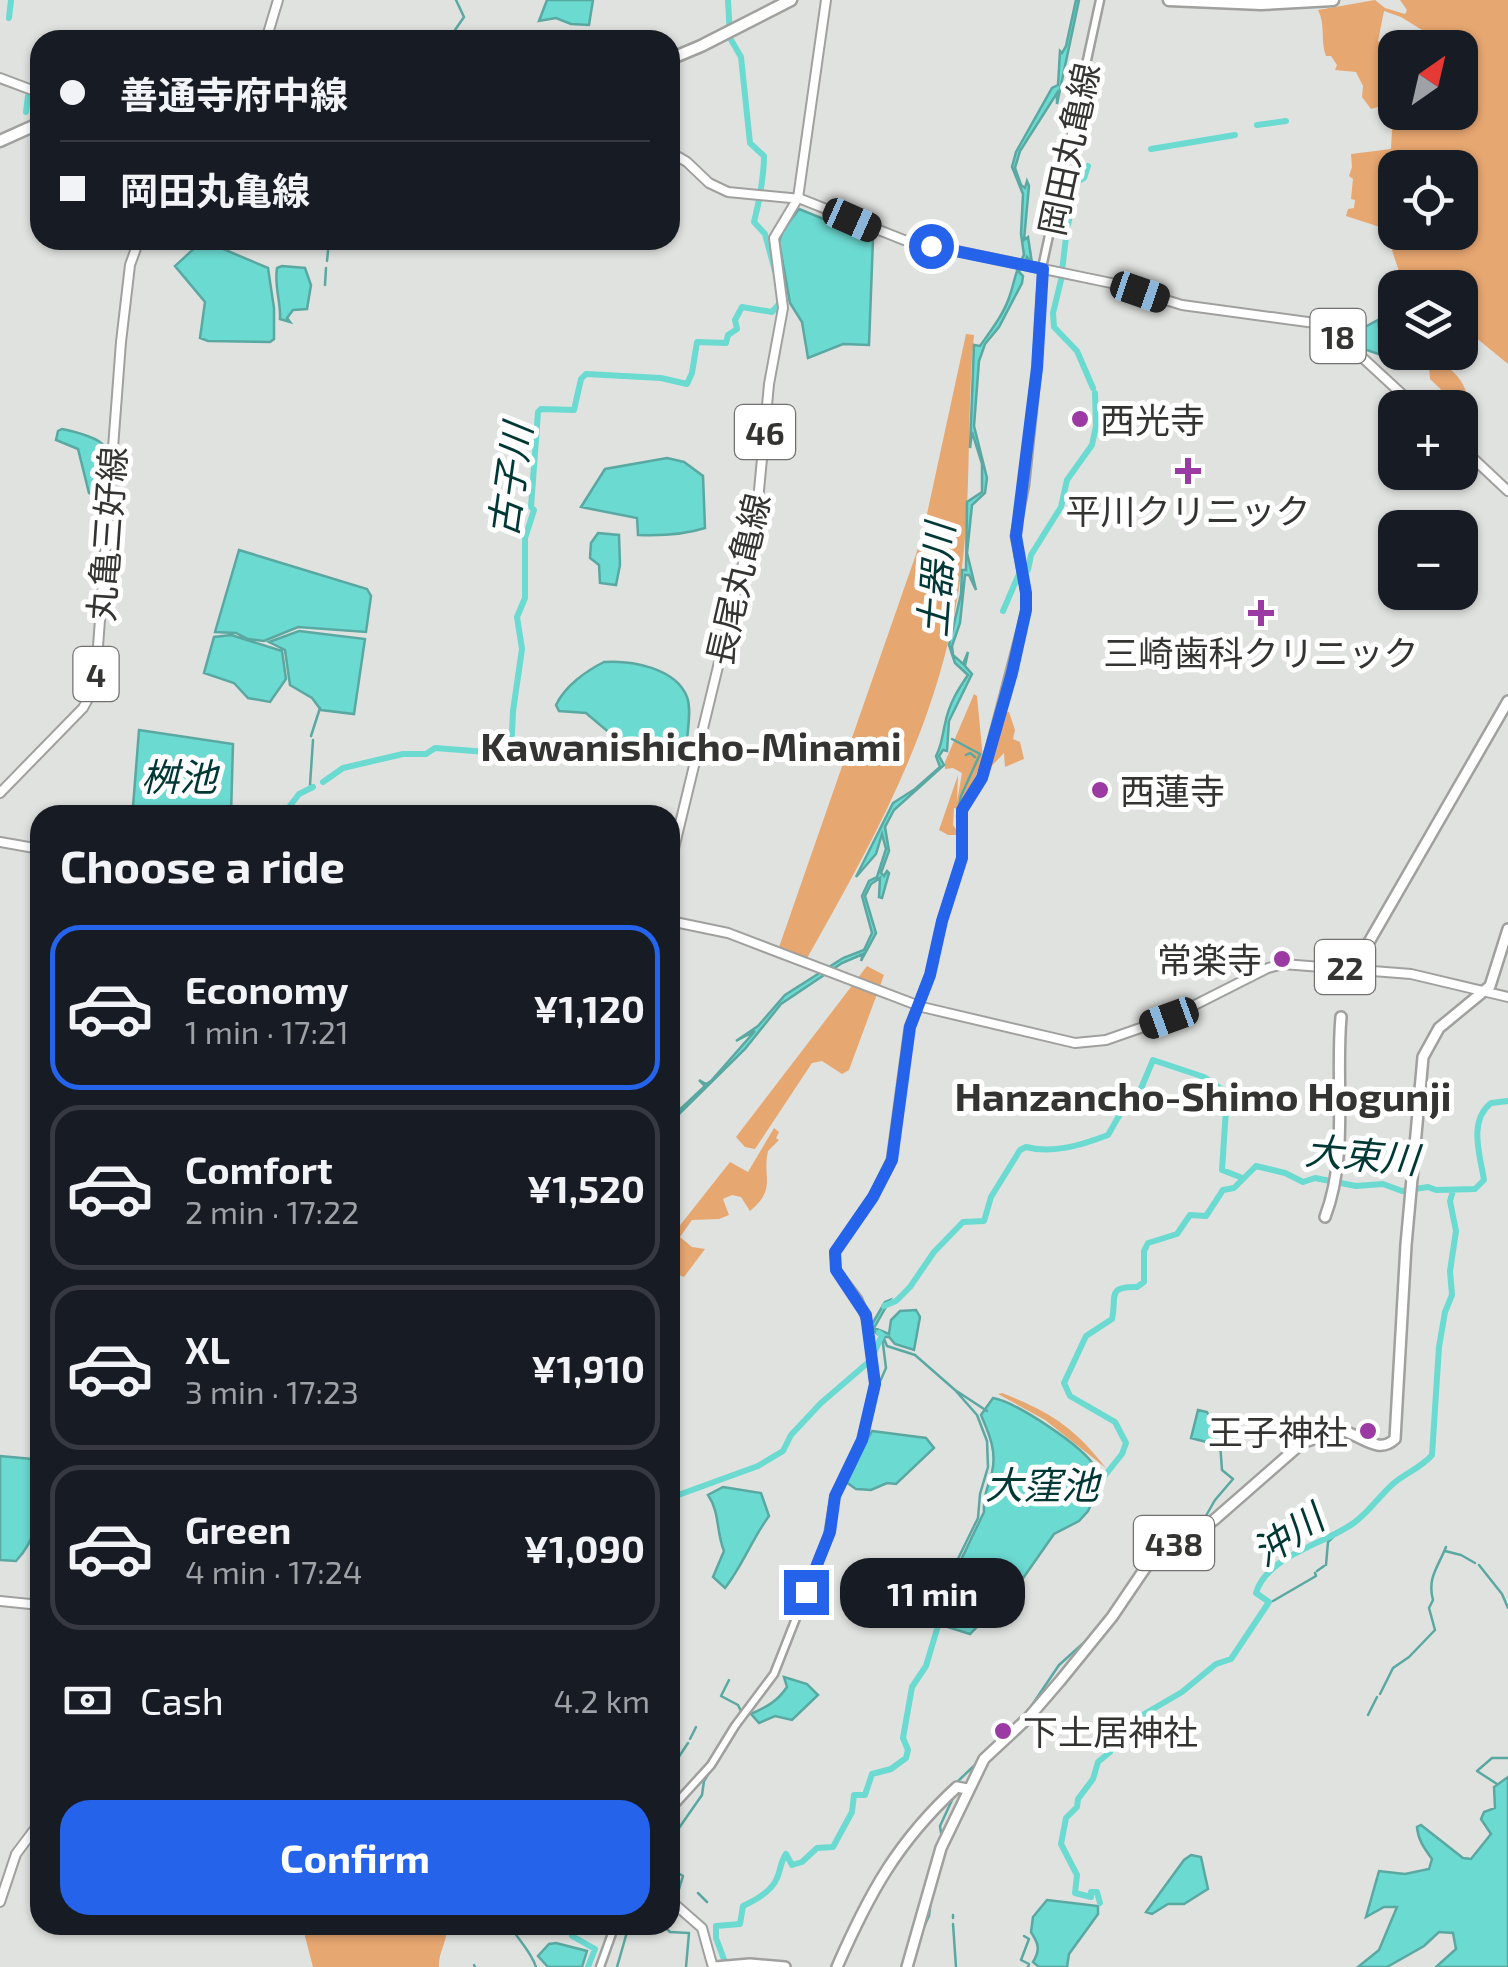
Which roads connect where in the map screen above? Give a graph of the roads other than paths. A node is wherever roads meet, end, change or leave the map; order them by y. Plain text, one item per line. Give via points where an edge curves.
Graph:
1 (278, 0) edge
2 (787, 0) edge
3 (826, 0) edge
4 (1100, 0) edge
5 (1169, 0) edge
6 (1333, 0) edge
7 (1318, 1) edge
8 (269, 30) edge
9 (680, 53) edge
10 (0, 78) edge
11 (30, 90) edge
12 (30, 126) edge
13 (0, 139) edge
14 (680, 158) edge
15 (798, 198) junction
16 (136, 250) edge
17 (1040, 269) junction
18 (1398, 390) edge
19 (1478, 463) edge
20 (1508, 491) edge
21 (1508, 704) edge
22 (0, 793) edge
23 (680, 824) edge
24 (0, 842) edge
25 (30, 847) edge
26 (680, 923) edge
27 (1508, 929) edge
28 (1356, 968) junction
29 (1485, 991) junction
30 (1508, 997) edge
31 (909, 1003) junction
32 (1341, 1017) dead end
33 (1325, 1217) dead end
34 (0, 1601) edge
35 (30, 1605) edge
36 (967, 1789) junction
37 (680, 1799) edge
38 (30, 1835) edge
39 (0, 1902) edge
40 (680, 1909) edge
41 (611, 1935) edge
42 (714, 1966) edge
43 (600, 1967) edge
44 (754, 1967) edge
45 (762, 1967) edge
46 (785, 1967) edge
47 (839, 1967) edge
48 (907, 1967) edge

1 - 8 main road
2 - 9 highway
3 - 15 main road, 長尾丸亀線 / 46
4 - 17 main road, 岡田丸亀線
5 - 7 highway
6 - 7 highway
10 - 11 main road
12 - 13 highway
14 - 15 main road, 18 via 728,192
15 - 17 main road, 18 via 894,238
15 - 23 main road, 長尾丸亀線 / 46 via 774,238 784,305 758,501
16 - 22 main road, 丸亀三好線 / 4 via 121,342 95,686
17 - 18 main road, 18 via 1182,304 1315,323 1338,335
17 - 31 main road, 岡田丸亀線 via 1037,368 1016,536 1026,610 982,778 962,810 962,858 930,975
19 - 20 main road
21 - 28 highway
24 - 25 main road
26 - 31 main road, 22 via 728,933
27 - 29 highway, 438
28 - 29 main road, 22
28 - 31 main road, 22 via 1276,965 1169,1018 1093,1042 1057,1040
29 - 30 main road, 22
29 - 36 highway, 438 via 1439,1028 1421,1071 1394,1441 1376,1446 1340,1430 1308,1440 1214,1520 1159,1552 1060,1681 984,1759
31 - 37 main road, 岡田丸亀線 via 892,1160 834,1257 866,1315 874,1388 864,1434 768,1684
32 - 33 highway via 1336,1183
34 - 35 main road
36 - 47 highway, 438 via 956,1787 897,1851
36 - 48 highway, 438 via 938,1858
38 - 39 main road via 16,1854
40 - 42 main road via 706,1934
41 - 43 main road
42 - 46 highway
44 - 45 highway

